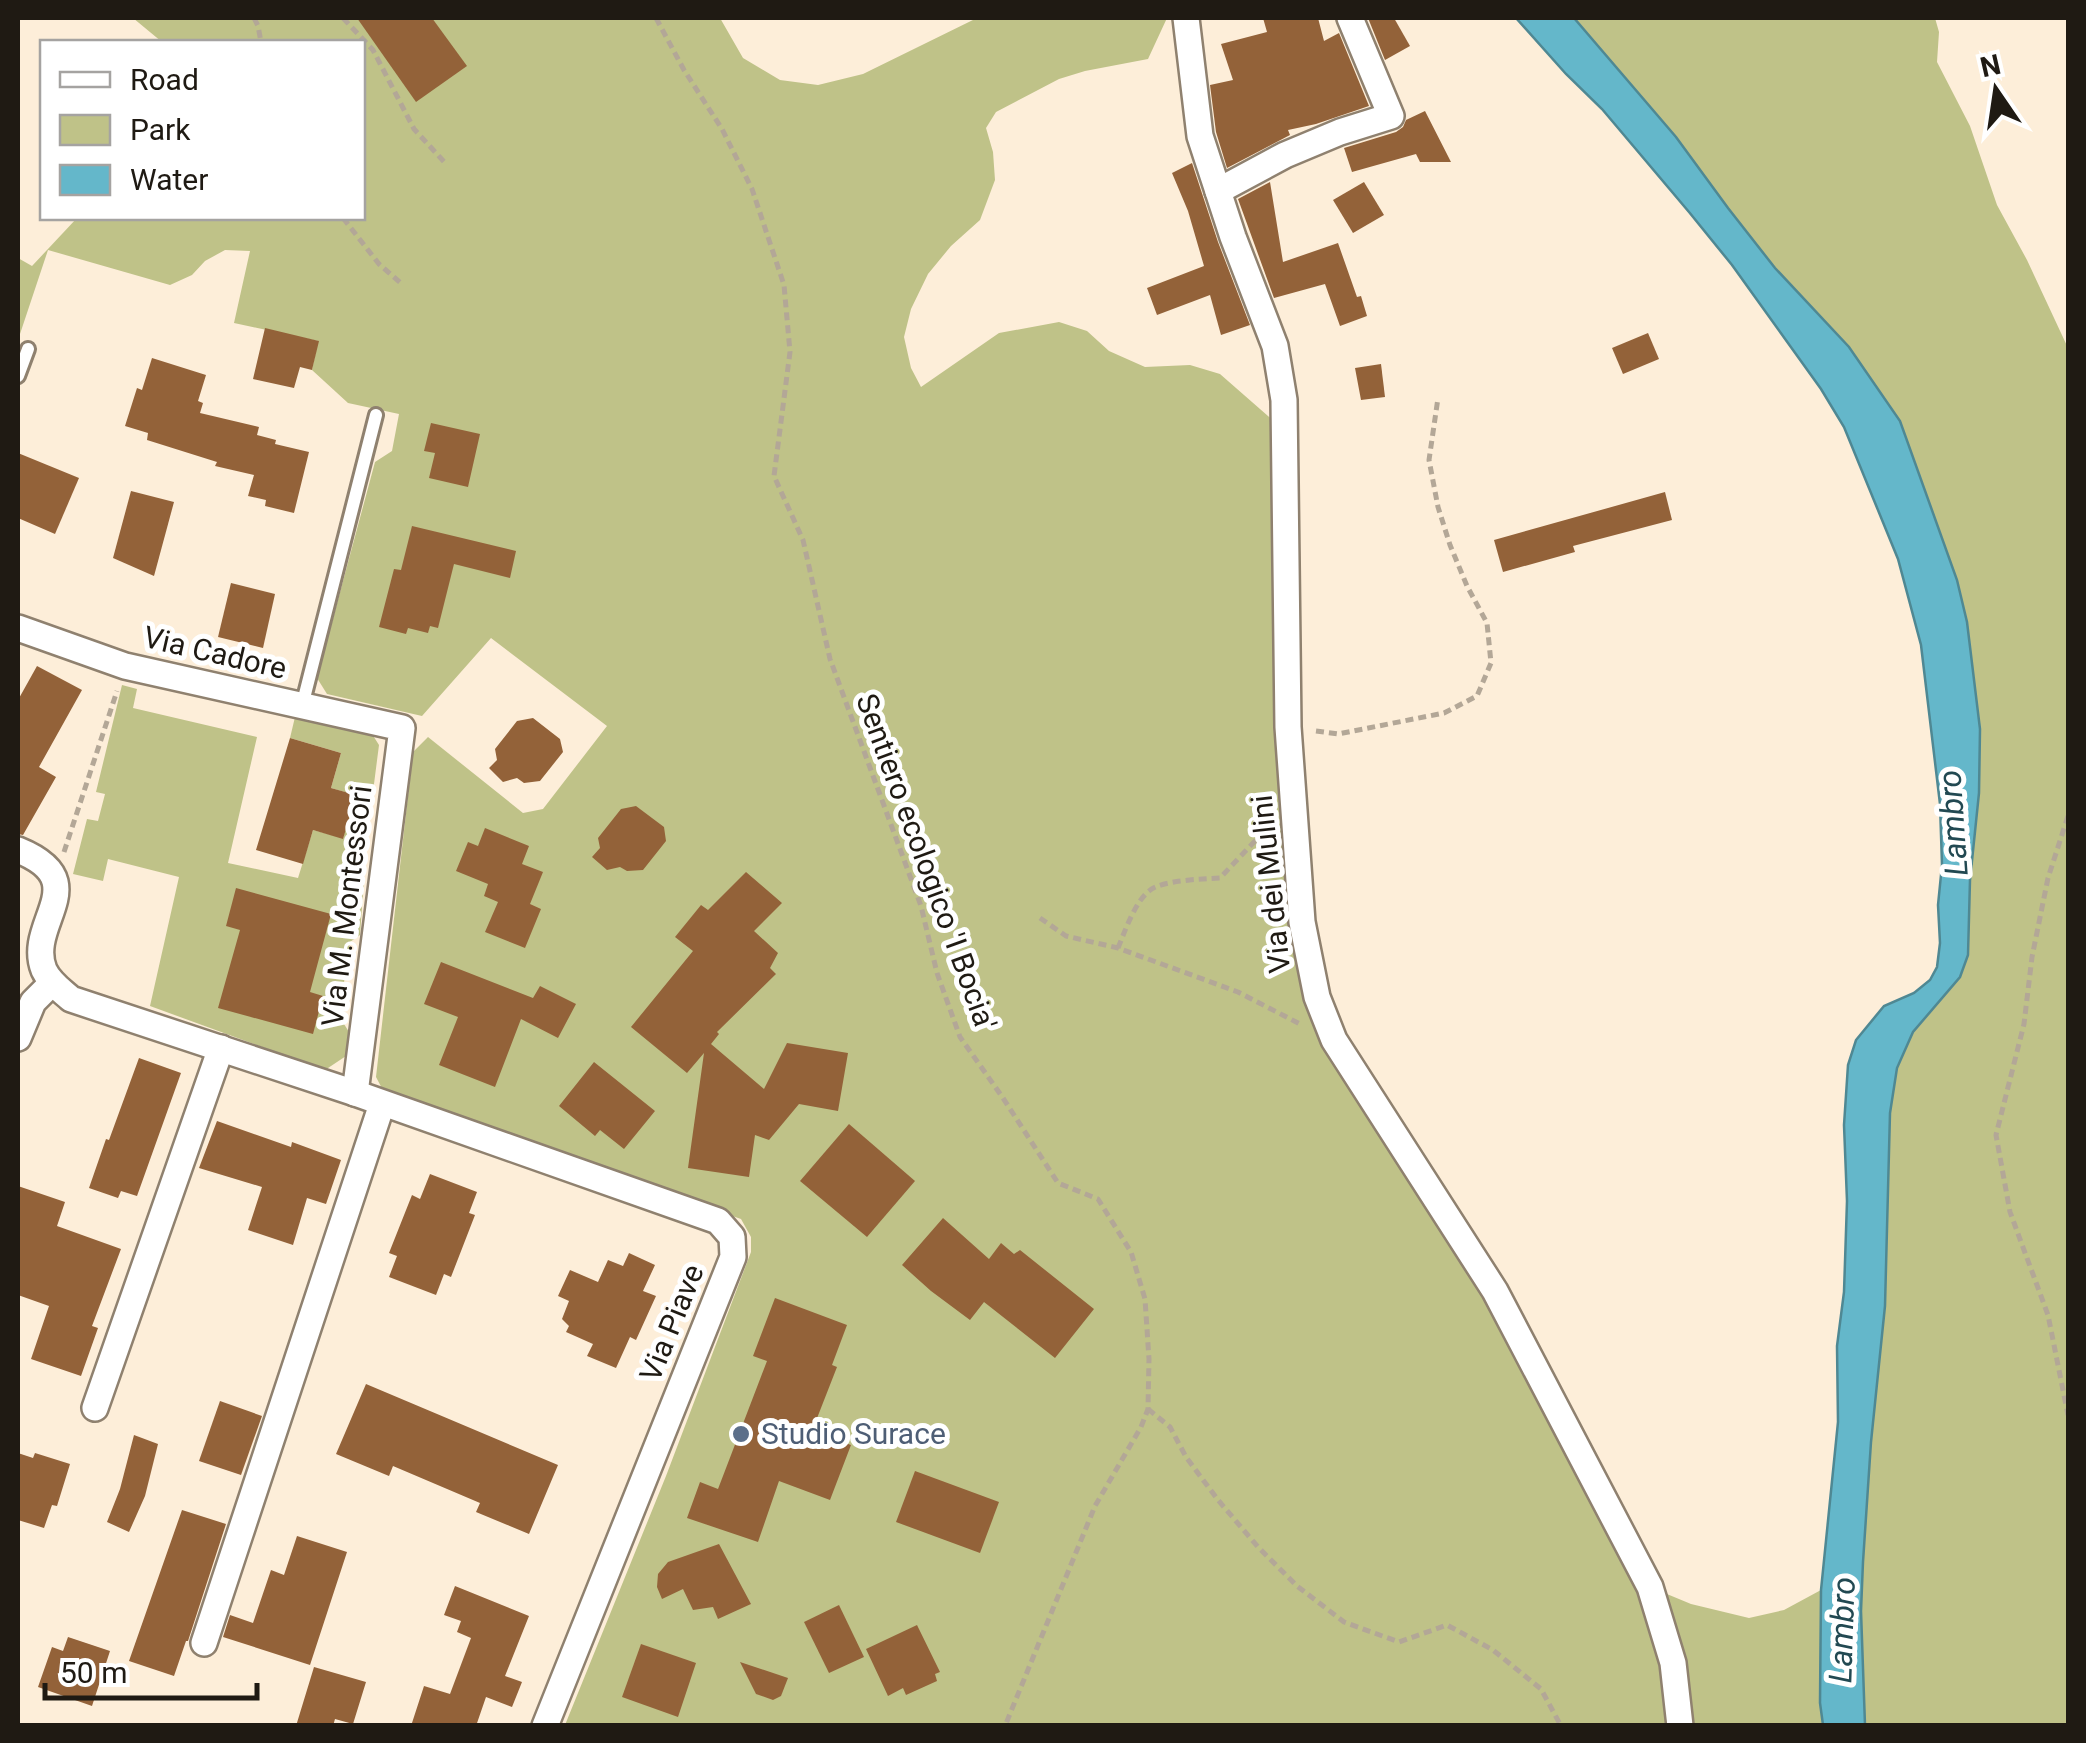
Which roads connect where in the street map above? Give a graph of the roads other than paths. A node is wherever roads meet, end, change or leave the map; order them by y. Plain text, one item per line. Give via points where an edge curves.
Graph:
1 (1186, 18) edge
2 (1350, 18) edge
3 (1218, 191) junction
4 (28, 348) dead end
5 (18, 376) edge
6 (376, 415) dead end
7 (18, 628) edge
8 (302, 706) junction
9 (402, 728) joint
10 (18, 850) edge
11 (52, 983) junction
12 (18, 1038) edge
13 (221, 1048) junction
14 (356, 1093) junction
15 (382, 1104) junction
16 (95, 1408) dead end
17 (204, 1643) dead end
18 (544, 1726) edge
19 (1680, 1726) edge

1 - 3 street, Via dei Mulini via 1200,136
2 - 3 street via 1392,116 1285,155
3 - 19 street, Via dei Mulini via 1275,346 1284,400 1288,728 1302,922 1317,997 1334,1040 1496,1290 1642,1570 1673,1663
4 - 5 lane
6 - 8 lane
7 - 8 street, Via Cadore via 125,666
8 - 9 street, Via Cadore
9 - 14 street, Via M. Montessori
10 - 11 street via 44,863 55,878 42,967
11 - 12 street via 32,1002
11 - 13 street, Via Piave via 71,999
13 - 14 street, Via Piave
13 - 16 street
14 - 15 street, Via Piave
15 - 17 street
15 - 18 street, Via Piave via 718,1221 732,1237 734,1257

